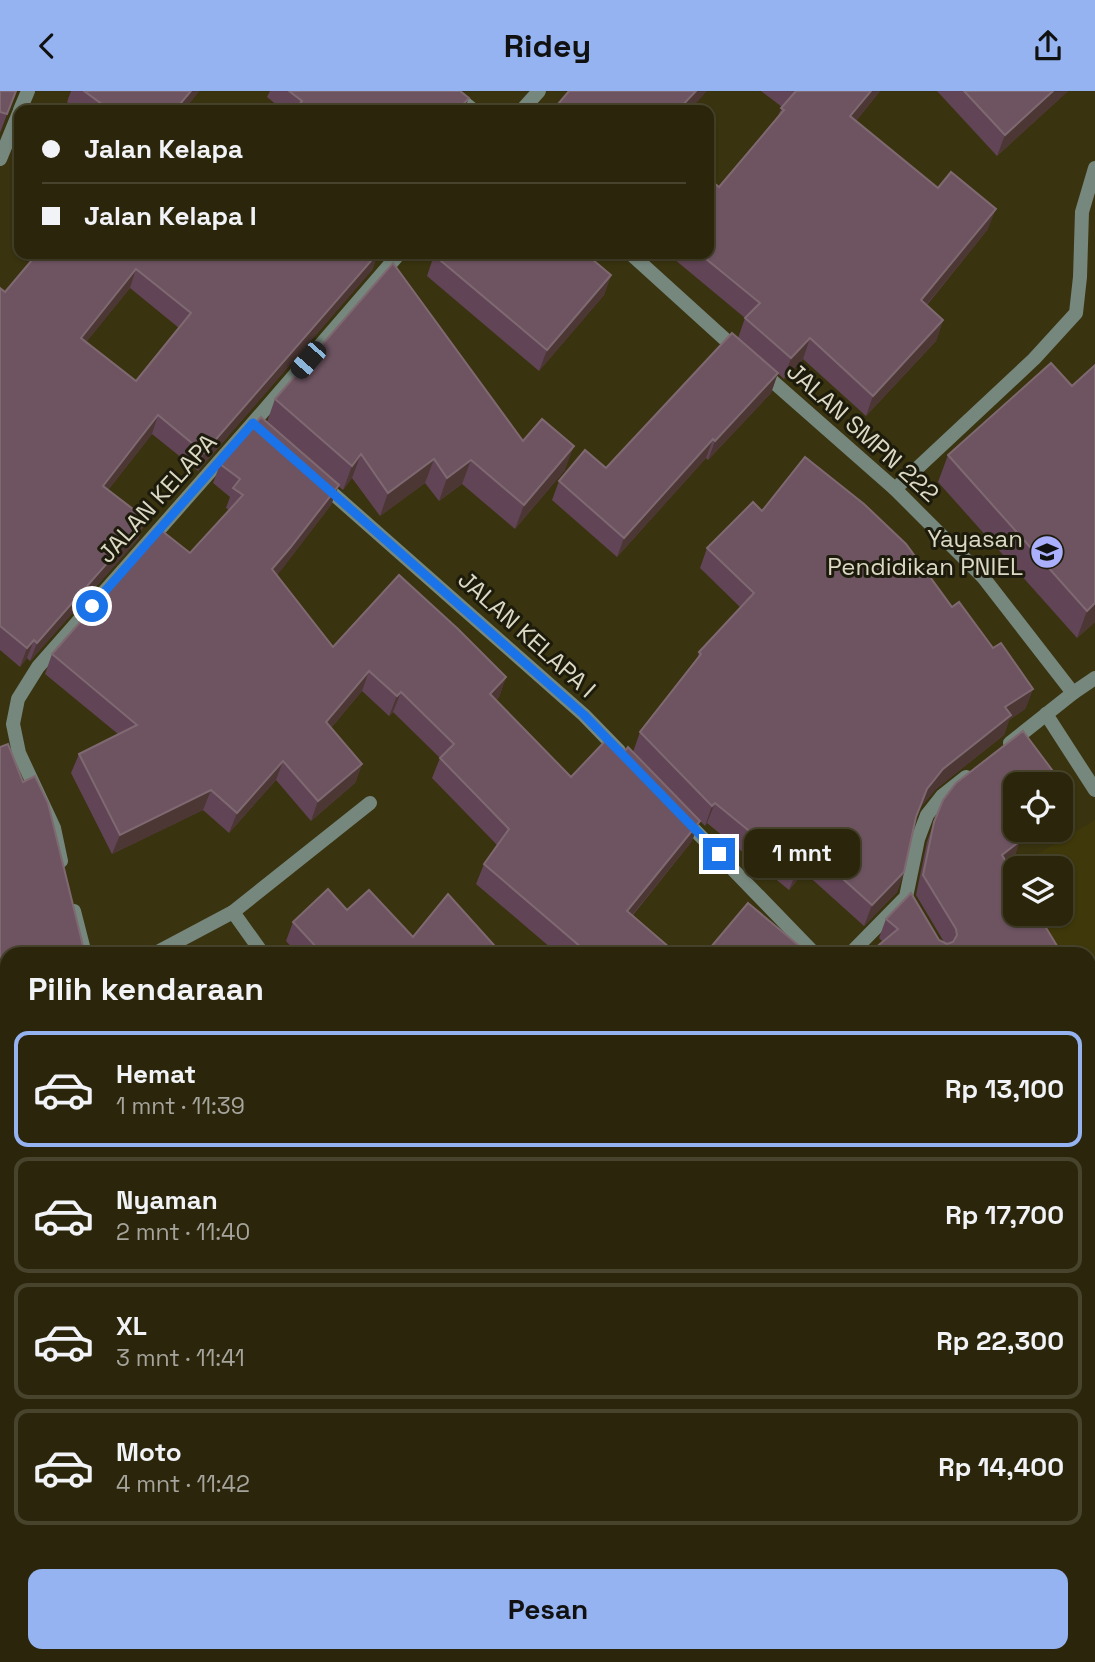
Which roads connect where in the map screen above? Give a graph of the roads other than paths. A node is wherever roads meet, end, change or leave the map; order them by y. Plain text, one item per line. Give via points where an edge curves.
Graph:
1 (450, 91) edge
2 (539, 91) edge
3 (467, 105) edge
4 (527, 105) edge
5 (14, 126) edge
6 (0, 159) edge
7 (1095, 168) edge
8 (395, 259) edge
9 (637, 259) edge
10 (313, 475) edge
11 (895, 489) junction
12 (1095, 678) edge
13 (1073, 693) junction
14 (1046, 714) junction
15 (994, 755) edge
16 (632, 765) edge
17 (973, 771) edge
18 (1095, 790) edge
19 (370, 803) dead end
20 (671, 804) edge
21 (65, 876) edge
22 (72, 902) edge
23 (233, 912) junction
24 (83, 947) edge
25 (166, 947) edge
26 (258, 947) edge
27 (808, 947) edge
28 (858, 947) edge

1 - 3 street
2 - 4 street
5 - 6 street
7 - 11 street via 1082,212 1076,313 1034,359
8 - 21 street, JALAN KELAPA via 258,428 38,667 18,699 13,724 19,753 54,828
9 - 11 street, JALAN SMPN 222
10 - 16 street, JALAN KELAPA I via 584,715
11 - 13 street, JALAN SMPN 222 via 983,577
12 - 13 street
13 - 14 street
14 - 15 street
14 - 18 street
17 - 28 street via 927,815 918,839 909,903
19 - 23 street
20 - 27 street
22 - 24 street
23 - 25 street
23 - 26 street

